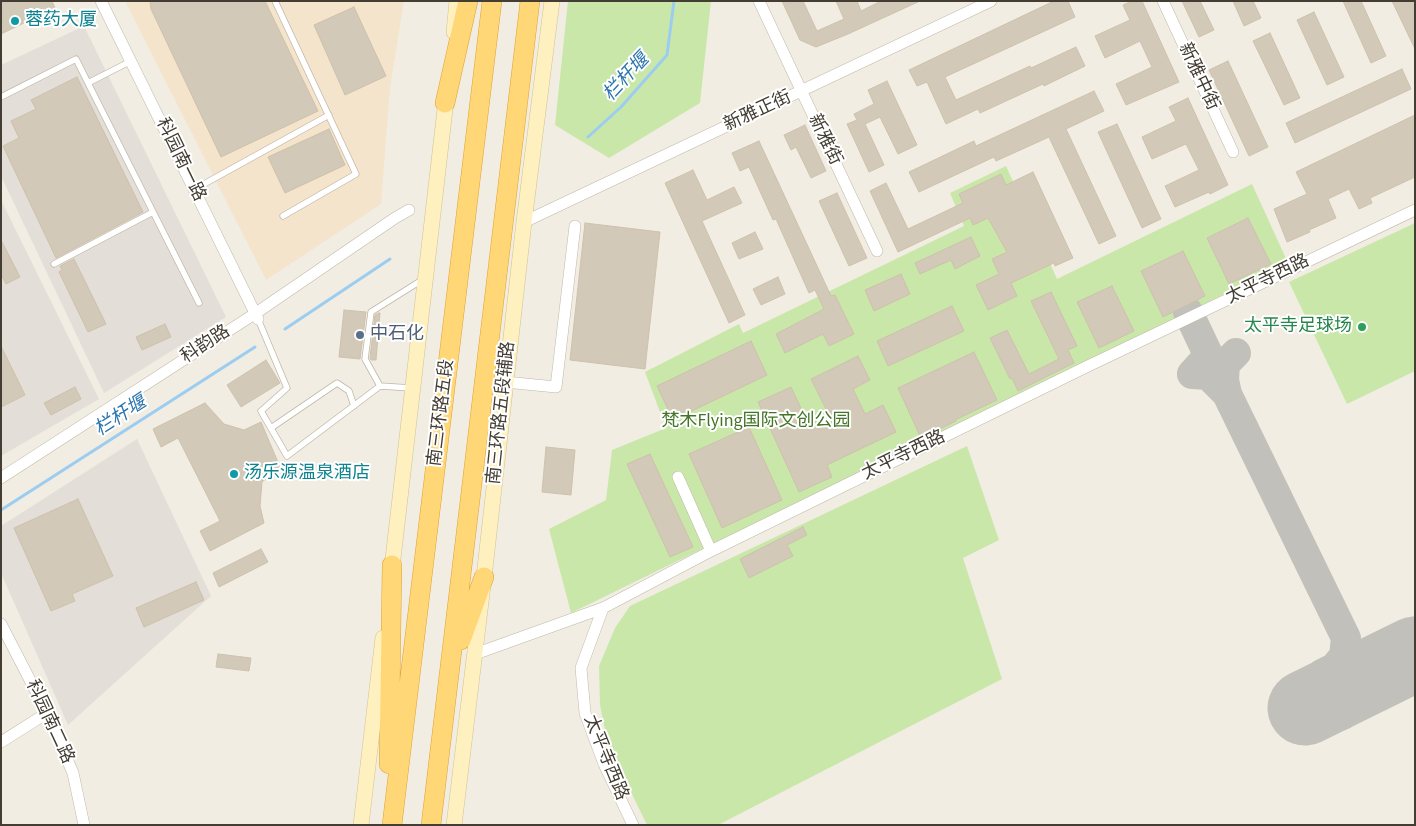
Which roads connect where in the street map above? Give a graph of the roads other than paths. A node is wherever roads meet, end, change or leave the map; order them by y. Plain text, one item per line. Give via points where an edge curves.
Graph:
1 (101, 1) edge
2 (275, 1) edge
3 (457, 1) edge
4 (468, 1) edge
5 (492, 1) edge
6 (530, 1) edge
7 (552, 1) edge
8 (759, 1) edge
9 (991, 1) edge
10 (1163, 1) edge
11 (131, 61) junction
12 (88, 83) junction
13 (801, 92) junction
14 (1, 97) edge
15 (445, 103) junction
16 (329, 115) junction
17 (1234, 152) dead end
18 (195, 189) junction
19 (409, 210) dead end
20 (1415, 210) edge
21 (153, 212) junction
22 (283, 216) dead end
23 (524, 222) junction
24 (574, 226) dead end
25 (877, 251) dead end
26 (54, 264) dead end
27 (425, 278) junction
28 (199, 304) dead end
29 (257, 316) junction
30 (505, 382) junction
31 (380, 386) junction
32 (413, 388) junction
33 (354, 406) junction
34 (271, 428) junction
35 (678, 477) dead end
36 (1, 478) edge
37 (711, 551) junction
38 (392, 566) junction
39 (484, 577) junction
40 (602, 608) junction
41 (2, 629) edge
42 (475, 654) junction
43 (450, 669) junction
44 (47, 714) junction
45 (1, 742) edge
46 (84, 825) edge
47 (361, 825) edge
48 (388, 825) edge
49 (392, 825) edge
50 (431, 825) edge
51 (454, 825) edge
52 (633, 825) edge

1 - 11 street, 科园南一路
2 - 16 lane
3 - 15 main road
4 - 15 highway
5 - 49 highway, 南三环路五段
6 - 43 highway
7 - 23 main road, 南三环路五段辅路
8 - 13 street, 新雅街
9 - 13 street, 新雅正街
10 - 17 street, 新雅中街
11 - 12 lane
11 - 18 street, 科园南一路
12 - 14 lane via 76,59
12 - 21 lane
13 - 23 street, 新雅正街
13 - 25 street, 新雅街
15 - 27 main road
16 - 18 lane
16 - 22 lane via 356,174
18 - 29 street, 科园南一路
19 - 29 street, 科韵路
20 - 37 street, 太平寺西路
21 - 26 lane
21 - 28 lane
23 - 30 main road, 南三环路五段辅路
24 - 30 street via 556,387
27 - 31 lane via 372,312 365,359
27 - 32 main road
29 - 34 lane via 287,388 261,411
29 - 36 street, 科韵路
30 - 39 main road, 南三环路五段辅路
31 - 32 lane
31 - 33 lane
32 - 38 main road
33 - 34 lane via 349,391 337,383
33 - 34 lane via 287,456
35 - 37 street
37 - 40 street, 太平寺西路
38 - 47 main road
38 - 48 highway
39 - 42 main road, 南三环路五段辅路
39 - 43 highway
40 - 42 street
40 - 52 street, 太平寺西路 via 581,668 585,713 604,764
41 - 44 street, 科园南二路
42 - 51 main road, 南三环路五段辅路
43 - 50 highway
44 - 45 street
44 - 46 street, 科园南二路 via 73,773

